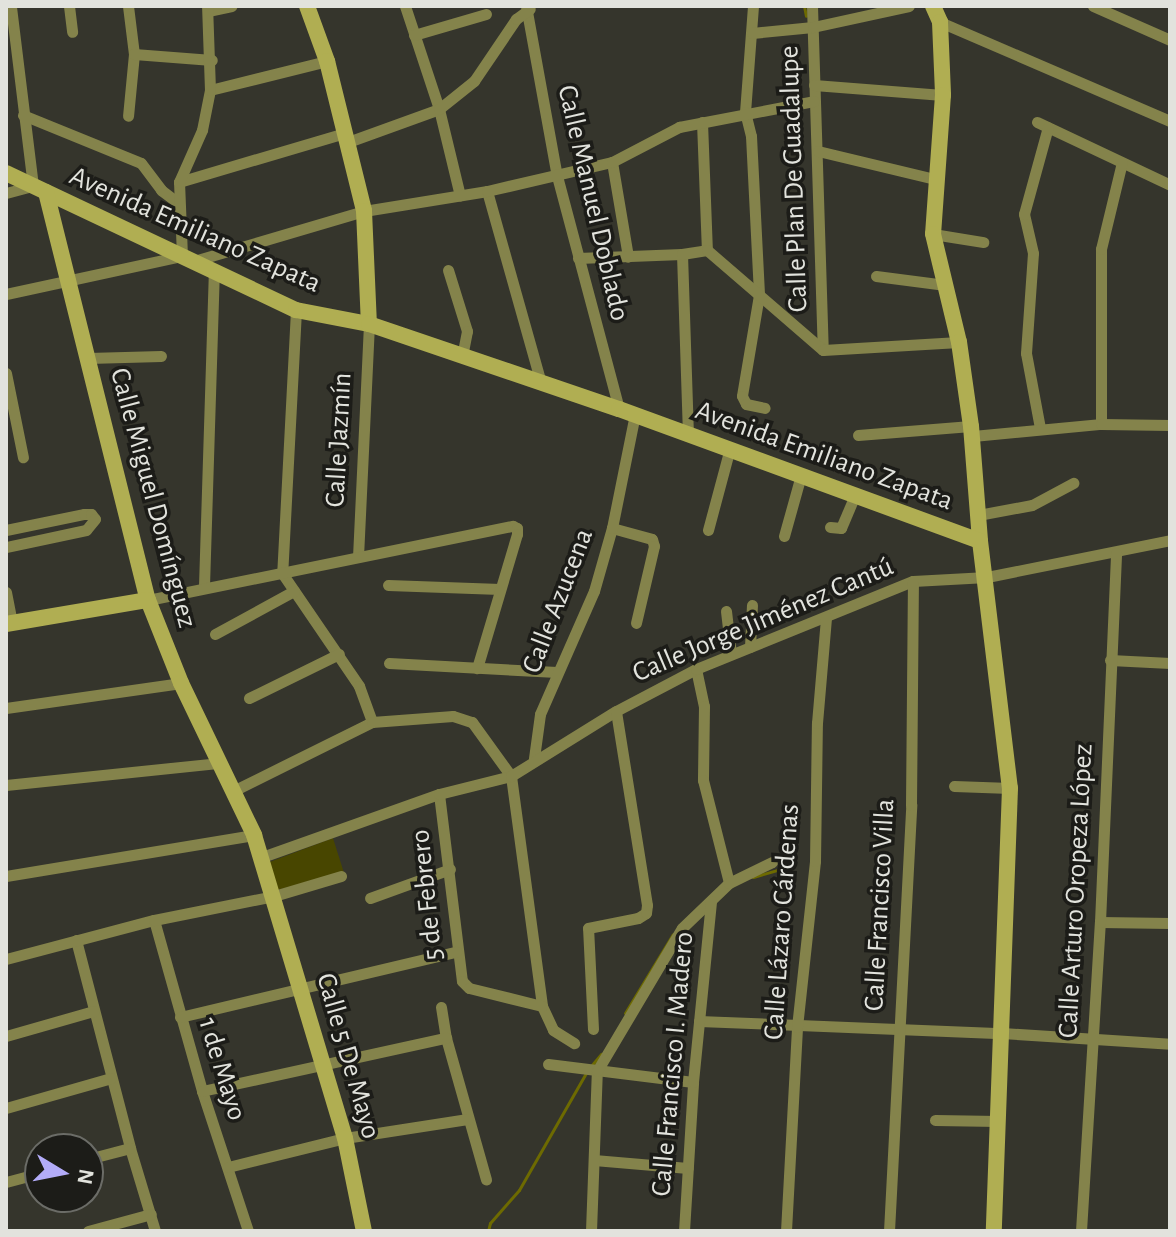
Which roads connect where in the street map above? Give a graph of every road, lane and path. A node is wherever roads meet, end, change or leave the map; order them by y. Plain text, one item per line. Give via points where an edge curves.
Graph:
1 (11, 6) edge
2 (69, 6) edge
3 (128, 6) edge
4 (231, 6) edge
5 (307, 6) edge
6 (405, 6) edge
7 (753, 6) edge
8 (812, 6) edge
9 (909, 6) edge
10 (1093, 6) edge
11 (529, 8) edge
12 (208, 9) edge
13 (486, 14) dead end
14 (936, 14) edge
15 (813, 27) junction
16 (72, 32) dead end
17 (752, 33) junction
18 (414, 35) junction
19 (1170, 40) edge
20 (10, 45) edge
21 (134, 54) junction
22 (212, 60) junction
23 (327, 61) junction
24 (814, 85) junction
25 (210, 90) junction
26 (943, 95) junction
27 (814, 101) junction
28 (439, 109) junction
29 (745, 112) junction
30 (23, 115) junction
31 (128, 116) dead end
32 (1170, 121) edge
33 (702, 122) junction
34 (1037, 122) dead end
35 (1048, 127) junction
36 (346, 138) junction
37 (818, 151) junction
38 (612, 162) junction
39 (1122, 162) junction
40 (6, 173) edge
41 (557, 176) junction
42 (935, 179) junction
43 (179, 182) junction
44 (1170, 185) edge
45 (40, 189) junction
46 (487, 191) junction
47 (6, 193) edge
48 (460, 196) junction
49 (178, 203) junction
50 (364, 211) junction
51 (933, 234) junction
52 (983, 242) dead end
53 (707, 250) junction
54 (682, 254) junction
55 (628, 257) junction
56 (188, 258) junction
57 (578, 258) junction
58 (448, 270) dead end
59 (214, 271) junction
60 (876, 276) dead end
61 (70, 280) junction
62 (945, 285) junction
63 (6, 294) edge
64 (759, 295) junction
65 (296, 310) junction
66 (369, 324) junction
67 (959, 342) junction
68 (823, 350) junction
69 (161, 356) dead end
70 (462, 356) junction
71 (88, 358) junction
72 (6, 373) edge
73 (541, 383) junction
74 (765, 408) dead end
75 (627, 412) junction
76 (1101, 424) junction
77 (1170, 425) edge
78 (1040, 428) junction
79 (972, 431) junction
80 (688, 433) junction
81 (858, 435) dead end
82 (730, 448) junction
83 (23, 457) dead end
84 (801, 475) junction
85 (1073, 483) dead end
86 (855, 495) junction
87 (978, 515) junction
88 (830, 527) dead end
89 (612, 528) junction
90 (6, 530) edge
91 (708, 530) dead end
92 (784, 536) dead end
93 (1170, 540) edge
94 (980, 541) junction
95 (6, 547) edge
96 (1116, 553) junction
97 (358, 557) junction
98 (282, 573) junction
99 (987, 577) junction
100 (913, 581) junction
101 (388, 585) dead end
102 (204, 586) junction
103 (500, 589) junction
104 (294, 591) junction
105 (6, 592) edge
106 (148, 600) junction
107 (752, 605) dead end
108 (726, 611) dead end
109 (826, 617) junction
110 (9, 623) edge
111 (636, 623) dead end
112 (215, 634) dead end
113 (750, 647) junction
114 (339, 654) junction
115 (731, 654) junction
116 (1110, 660) junction
117 (389, 663) dead end
118 (1170, 663) edge
119 (477, 668) junction
120 (696, 669) junction
121 (557, 672) junction
122 (181, 683) junction
123 (249, 698) dead end
124 (6, 708) edge
125 (616, 711) junction
126 (372, 722) junction
127 (534, 758) junction
128 (220, 763) junction
129 (511, 776) junction
130 (6, 785) edge
131 (954, 786) dead end
132 (1010, 788) junction
133 (233, 791) junction
134 (439, 794) junction
135 (254, 835) junction
136 (262, 857) junction
137 (772, 862) dead end
138 (450, 869) junction
139 (6, 876) edge
140 (341, 876) dead end
141 (728, 882) junction
142 (274, 896) junction
143 (370, 898) dead end
144 (711, 900) junction
145 (154, 920) junction
146 (1100, 922) junction
147 (1170, 923) edge
148 (76, 940) junction
149 (456, 952) junction
150 (6, 959) edge
151 (302, 989) junction
152 (542, 1006) junction
153 (441, 1007) dead end
154 (94, 1011) junction
155 (180, 1017) junction
156 (699, 1021) junction
157 (797, 1027) junction
158 (593, 1029) dead end
159 (897, 1029) junction
160 (1002, 1033) junction
161 (6, 1036) edge
162 (1094, 1037) junction
163 (446, 1038) junction
164 (574, 1043) dead end
165 (1170, 1044) edge
166 (323, 1064) junction
167 (548, 1064) dead end
168 (597, 1071) junction
169 (111, 1078) junction
170 (693, 1082) junction
171 (202, 1091) junction
172 (6, 1108) edge
173 (468, 1119) junction
174 (935, 1120) dead end
175 (998, 1121) junction
176 (345, 1138) junction
177 (130, 1148) junction
178 (104, 1155) edge
179 (594, 1160) junction
180 (228, 1167) junction
181 (688, 1168) junction
182 (486, 1179) dead end
183 (151, 1214) junction
184 (88, 1231) edge
185 (155, 1231) edge
186 (248, 1231) edge
187 (364, 1231) edge
188 (591, 1231) edge
189 (684, 1231) edge
190 (786, 1231) edge
191 (889, 1231) edge
192 (994, 1231) edge
193 (1081, 1231) edge

1 - 20 street
2 - 16 street
3 - 21 street
4 - 12 street
5 - 23 street
6 - 18 street
7 - 17 street
8 - 15 street, Calle Plan De Guadalupe
9 - 15 street
10 - 19 street
11 - 28 street via 474,81
11 - 41 street, Calle Manuel Doblado
12 - 22 street
13 - 18 street
14 - 26 street
14 - 32 street
15 - 17 street
15 - 24 street, Calle Plan De Guadalupe
17 - 29 street
18 - 28 street
20 - 30 street
21 - 22 street
21 - 31 street
22 - 25 street
23 - 25 street
23 - 36 street
24 - 26 street
24 - 27 street, Calle Plan De Guadalupe
25 - 43 street via 202,130
26 - 42 street
27 - 29 street
27 - 37 street, Calle Plan De Guadalupe
28 - 36 street
28 - 48 street
29 - 33 street
29 - 64 street via 751,136
30 - 45 street
30 - 49 street via 141,163
33 - 38 street via 679,127
33 - 53 street
34 - 35 street
35 - 39 street
35 - 78 street via 1024,214 1033,253 1026,353
36 - 43 street
36 - 50 street
37 - 42 street
37 - 68 street, Calle Plan De Guadalupe
38 - 41 street
38 - 55 street
39 - 44 street
39 - 76 street via 1102,237
40 - 45 street, Avenida Emiliano Zapata
41 - 46 street
41 - 57 street, Calle Manuel Doblado
42 - 51 street
43 - 49 street
45 - 47 street
45 - 56 street, Avenida Emiliano Zapata
45 - 61 street, Calle Miguel Domínguez
46 - 48 street
46 - 73 street
48 - 50 street
49 - 56 street
50 - 56 street
50 - 66 street
51 - 52 street
51 - 62 street
53 - 54 street
53 - 64 street
54 - 55 street
54 - 80 street
55 - 57 street
56 - 59 street, Avenida Emiliano Zapata
56 - 61 street
57 - 75 street, Calle Manuel Doblado
58 - 70 street via 467,331
59 - 65 street, Avenida Emiliano Zapata
59 - 102 street
60 - 62 street
61 - 63 street
61 - 71 street, Calle Miguel Domínguez
62 - 67 street
64 - 68 street
64 - 74 street via 742,396 746,404
65 - 66 street, Avenida Emiliano Zapata
65 - 98 street
66 - 70 street, Avenida Emiliano Zapata
66 - 97 street, Calle Jazmín
67 - 68 street
67 - 79 street
69 - 71 street
70 - 73 street, Avenida Emiliano Zapata
71 - 106 street, Calle Miguel Domínguez
72 - 83 street
73 - 75 street, Avenida Emiliano Zapata
75 - 80 street, Avenida Emiliano Zapata
75 - 89 street, Calle Azucena
76 - 77 street
76 - 78 street
78 - 79 street
79 - 81 street
79 - 87 street
80 - 82 street, Avenida Emiliano Zapata
82 - 84 street, Avenida Emiliano Zapata
82 - 91 street
84 - 86 street, Avenida Emiliano Zapata
84 - 92 street
85 - 87 street via 1032,505
86 - 88 street via 843,526
86 - 94 street, Avenida Emiliano Zapata
87 - 94 street
89 - 111 street via 646,536 654,546
89 - 121 street, Calle Azucena via 594,591
90 - 95 street via 84,514 95,519 86,530
93 - 96 street, Calle Jorge Jiménez Cantú
94 - 99 street, Avenida Emiliano Zapata
96 - 99 street, Calle Jorge Jiménez Cantú
96 - 116 street, Calle Arturo Oropeza López
97 - 98 street
97 - 103 street via 513,526 517,534
98 - 102 street
98 - 104 street
99 - 100 street, Calle Jorge Jiménez Cantú
99 - 132 street, Avenida Emiliano Zapata
100 - 109 street, Calle Jorge Jiménez Cantú
100 - 159 street, Calle Francisco Villa via 911,805
101 - 103 street
102 - 106 street
103 - 119 street
104 - 112 street
104 - 114 street
105 - 110 street
106 - 110 street
106 - 122 street, Calle Miguel Domínguez
107 - 113 street
108 - 115 street
109 - 113 street, Calle Jorge Jiménez Cantú
109 - 157 street, Calle Lázaro Cárdenas via 817,723 815,861
113 - 115 street, Calle Jorge Jiménez Cantú
114 - 123 street
114 - 126 street via 359,686
115 - 120 street, Calle Jorge Jiménez Cantú
116 - 118 street
116 - 146 street, Calle Arturo Oropeza López
117 - 119 street
119 - 121 street
120 - 125 street, Calle Jorge Jiménez Cantú
120 - 141 street via 704,706 703,780
121 - 127 street, Calle Azucena via 540,714
122 - 124 street
122 - 128 street, Calle Miguel Domínguez
125 - 127 street, Calle Jorge Jiménez Cantú
125 - 158 street via 647,905 638,918 588,928
126 - 129 street via 463,717
126 - 133 street
127 - 129 street, Calle Jorge Jiménez Cantú
128 - 130 street
128 - 133 street, Calle Miguel Domínguez
129 - 134 street, Calle Jorge Jiménez Cantú
129 - 152 street
131 - 132 street
132 - 160 street, Avenida Emiliano Zapata
133 - 135 street, Calle Miguel Domínguez
134 - 136 street, Calle Jorge Jiménez Cantú
134 - 138 street, 5 de Febrero
135 - 136 street, Calle Miguel Domínguez
135 - 139 street
136 - 142 street, Calle Miguel Domínguez
137 - 141 street
138 - 143 street
138 - 149 street, 5 de Febrero
140 - 142 street
141 - 144 street
142 - 145 street
142 - 151 street, Calle 5 De Mayo
144 - 156 street, Calle Francisco I. Madero
144 - 168 street via 671,943
145 - 148 street
145 - 155 street, 1 de Mayo
146 - 147 street
146 - 162 street, Calle Arturo Oropeza López
148 - 150 street
148 - 154 street
149 - 151 street
149 - 152 street, 5 de Febrero via 460,977 469,988
151 - 155 street
151 - 166 street, Calle 5 De Mayo
152 - 164 street via 553,1030
153 - 163 street
154 - 161 street
154 - 169 street
155 - 171 street, 1 de Mayo
156 - 157 street
156 - 170 street, Calle Francisco I. Madero
157 - 159 street
157 - 190 street, Calle Lázaro Cárdenas
159 - 160 street
159 - 191 street, Calle Francisco Villa
160 - 162 street
160 - 175 street, Avenida Emiliano Zapata
162 - 165 street
162 - 193 street, Calle Arturo Oropeza López
163 - 166 street
163 - 173 street
166 - 171 street
166 - 176 street, Calle 5 De Mayo
167 - 168 street
168 - 170 street
168 - 179 street
169 - 172 street
169 - 177 street
170 - 181 street, Calle Francisco I. Madero
171 - 180 street, 1 de Mayo
173 - 176 street
173 - 182 street
174 - 175 street
175 - 192 street, Avenida Emiliano Zapata
176 - 180 street
176 - 187 street, Calle 5 De Mayo
177 - 178 street
177 - 183 street
179 - 181 street
179 - 188 street
180 - 186 street, 1 de Mayo
181 - 189 street, Calle Francisco I. Madero
183 - 184 street
183 - 185 street

